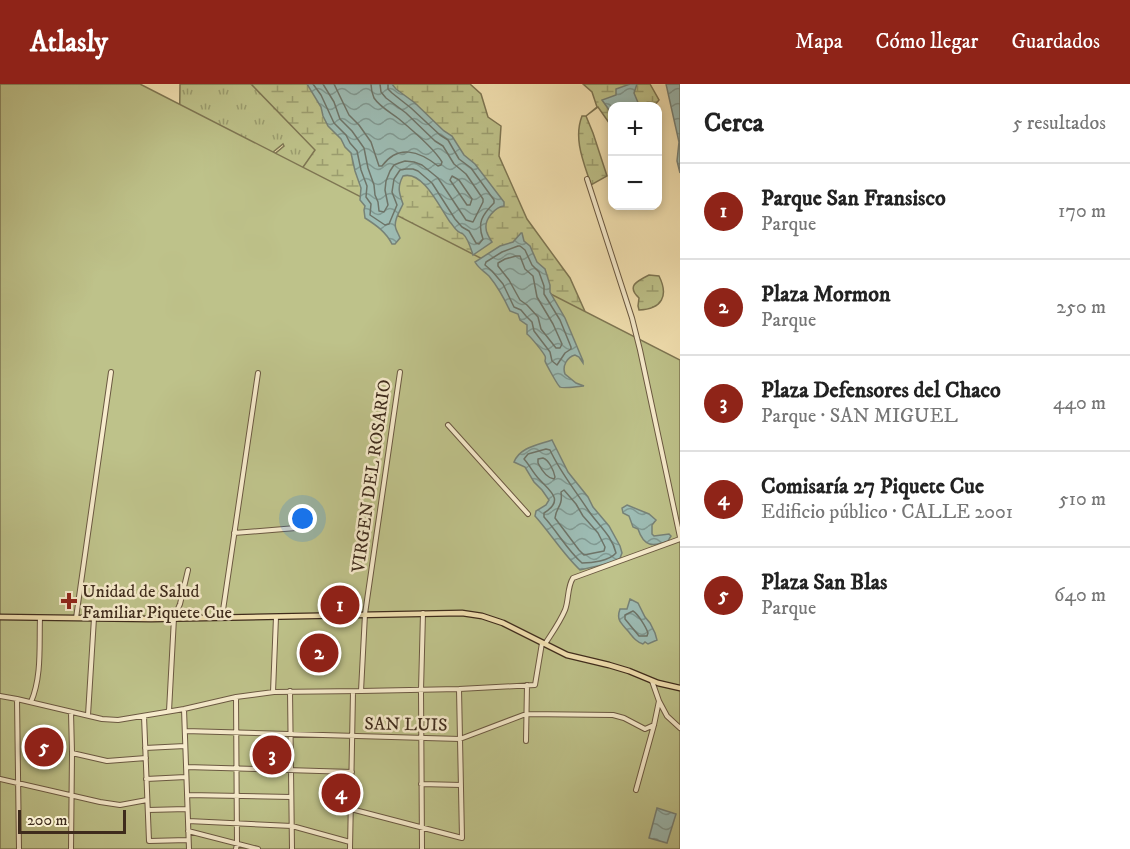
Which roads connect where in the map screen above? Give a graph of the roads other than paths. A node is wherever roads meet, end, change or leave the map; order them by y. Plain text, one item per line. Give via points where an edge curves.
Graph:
1 (587, 179) dead end
2 (111, 372) dead end
3 (400, 372) dead end
4 (258, 373) dead end
5 (448, 425) dead end
6 (528, 514) dead end
7 (296, 528) dead end
8 (234, 533) junction
9 (680, 538) edge
10 (188, 570) dead end
11 (423, 612) junction
12 (365, 614) junction
13 (276, 616) junction
14 (0, 617) edge
15 (222, 617) junction
16 (40, 618) junction
17 (76, 618) junction
18 (94, 618) junction
19 (174, 618) junction
20 (544, 644) junction
21 (652, 681) junction
22 (527, 686) junction
23 (680, 687) edge
24 (459, 689) junction
25 (421, 690) junction
26 (290, 691) junction
27 (273, 692) junction
28 (354, 692) junction
29 (361, 692) junction
30 (0, 696) edge
31 (236, 697) junction
32 (17, 699) junction
33 (659, 700) junction
34 (31, 702) junction
35 (184, 709) junction
36 (70, 711) junction
37 (169, 711) junction
38 (526, 714) junction
39 (88, 716) junction
40 (144, 716) junction
41 (654, 725) junction
42 (680, 728) edge
43 (185, 730) junction
44 (237, 732) junction
45 (291, 734) junction
46 (353, 736) junction
47 (420, 738) junction
48 (460, 739) junction
49 (526, 741) dead end
50 (185, 746) junction
51 (145, 748) junction
52 (72, 753) junction
53 (146, 758) junction
54 (186, 767) junction
55 (237, 768) junction
56 (291, 770) junction
57 (352, 772) junction
58 (186, 777) junction
59 (0, 779) edge
60 (146, 780) junction
61 (18, 783) junction
62 (421, 784) junction
63 (461, 785) junction
64 (636, 790) dead end
65 (72, 795) junction
66 (187, 795) junction
67 (237, 796) junction
68 (291, 797) junction
69 (147, 800) junction
70 (187, 809) junction
71 (351, 809) junction
72 (148, 810) junction
73 (188, 821) junction
74 (237, 824) junction
75 (292, 826) junction
76 (422, 828) junction
77 (188, 831) junction
78 (188, 840) junction
79 (350, 842) junction
80 (237, 843) junction
81 (18, 849) edge
82 (71, 849) edge
83 (189, 849) edge
84 (236, 849) edge
85 (258, 849) edge
86 (292, 849) edge
87 (350, 849) edge
88 (422, 849) edge

1 - 9 street via 632,318
2 - 17 street
3 - 12 street, VIRGEN DEL ROSARIO
4 - 8 street
5 - 6 street
7 - 8 street
8 - 15 street
9 - 20 street via 573,578 564,613
10 - 19 street
11 - 12 main road
11 - 20 main road via 482,616
11 - 25 street
12 - 13 main road
12 - 29 street, VIRGEN DEL ROSARIO
13 - 15 main road
13 - 27 street
14 - 16 main road
15 - 19 main road
16 - 17 main road
16 - 34 street via 38,675
17 - 18 main road
18 - 19 main road
18 - 39 street
19 - 37 street
20 - 21 main road
20 - 22 street via 535,685
21 - 23 main road
21 - 33 street
22 - 24 street
22 - 38 street
24 - 25 street
24 - 48 street
25 - 29 street
25 - 47 street
26 - 27 street
26 - 28 street
26 - 45 street
27 - 31 street
28 - 29 street
28 - 46 street
30 - 32 street
31 - 35 street
31 - 44 street
32 - 34 street
32 - 61 street
33 - 41 street
33 - 42 street via 667,717
34 - 36 street
35 - 37 street
35 - 43 street
36 - 39 street
36 - 52 street
37 - 40 street
38 - 41 street, SAN LUIS via 613,715 645,729
38 - 48 street, SAN LUIS
38 - 49 street
39 - 40 street via 111,720
40 - 51 street
41 - 64 street
43 - 44 street, SAN LUIS
43 - 50 street
44 - 45 street, SAN LUIS
44 - 55 street
45 - 46 street, SAN LUIS
45 - 56 street
46 - 47 street, SAN LUIS
46 - 57 street
47 - 48 street, SAN LUIS
47 - 62 street
48 - 63 street
50 - 51 street
50 - 54 street
51 - 53 street
52 - 53 street via 107,761
52 - 65 street
53 - 60 street
54 - 55 street
54 - 58 street
55 - 56 street
55 - 67 street
56 - 57 street
56 - 68 street
57 - 71 street
58 - 60 street
58 - 66 street
59 - 61 street
60 - 69 street
61 - 65 street
61 - 81 street
62 - 63 street
62 - 76 street
63 - 76 street via 462,838
65 - 69 street via 120,805
65 - 82 street
66 - 67 street
66 - 70 street
67 - 68 street
67 - 74 street
68 - 75 street
69 - 72 street
70 - 72 street
70 - 73 street
71 - 76 street
71 - 79 street
72 - 78 street via 149,841
73 - 74 street
73 - 77 street
74 - 75 street
74 - 80 street
75 - 79 street
75 - 86 street
76 - 88 street
77 - 78 street
77 - 80 street
78 - 83 street
79 - 87 street
80 - 84 street
80 - 85 street

